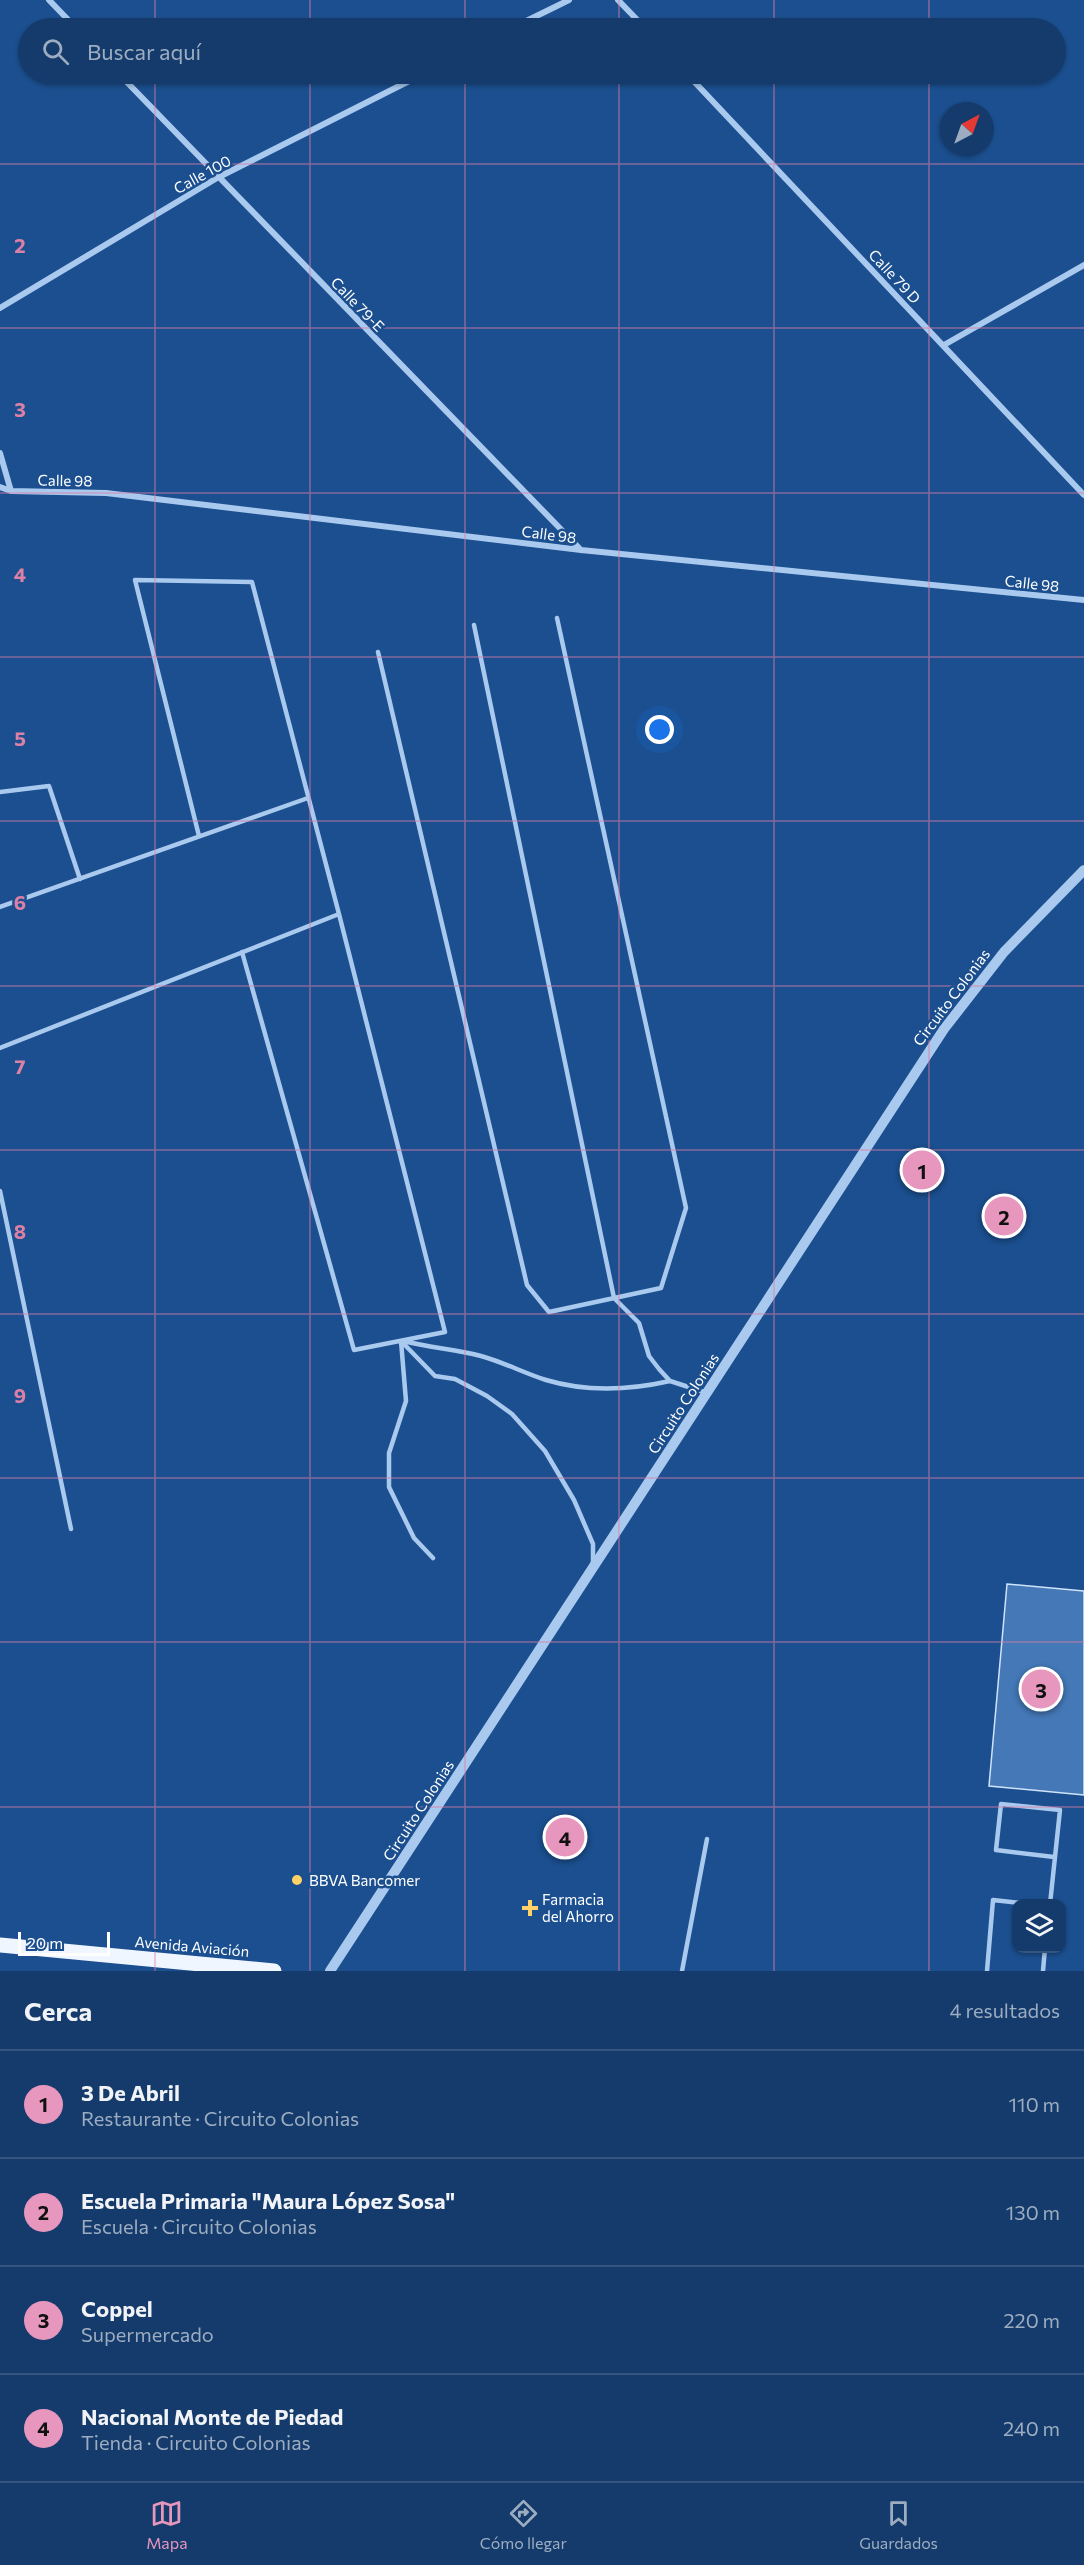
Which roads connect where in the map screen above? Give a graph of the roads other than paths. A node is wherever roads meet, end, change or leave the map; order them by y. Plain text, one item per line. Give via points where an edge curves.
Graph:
1 (49, 0) edge
2 (569, 0) edge
3 (618, 0) edge
4 (66, 18) edge
5 (532, 18) edge
6 (635, 18) edge
7 (128, 84) edge
8 (403, 84) edge
9 (696, 84) edge
10 (217, 178) junction
11 (1084, 265) edge
12 (0, 308) edge
13 (944, 345) junction
14 (0, 453) edge
15 (0, 487) edge
16 (11, 491) junction
17 (1084, 495) edge
18 (581, 550) junction
19 (1084, 600) edge
20 (558, 618) dead end
21 (474, 626) dead end
22 (378, 652) dead end
23 (0, 792) edge
24 (308, 798) junction
25 (199, 836) junction
26 (1084, 870) edge
27 (80, 879) junction
28 (0, 907) edge
29 (339, 914) junction
30 (242, 952) junction
31 (0, 1048) edge
32 (0, 1191) edge
33 (614, 1298) junction
34 (401, 1341) junction
35 (670, 1381) junction
36 (707, 1393) junction
37 (71, 1529) dead end
38 (433, 1558) dead end
39 (594, 1569) junction
40 (707, 1839) dead end
41 (1054, 1857) junction
42 (1050, 1899) edge
43 (1012, 1902) edge
44 (0, 1945) edge
45 (1045, 1953) edge
46 (274, 1971) edge
47 (330, 1971) edge
48 (682, 1971) edge
49 (987, 1971) edge
50 (1043, 1971) edge

1 - 4 street
2 - 5 street
3 - 6 street
7 - 10 street, Calle 79-E
8 - 10 street, Calle 100
9 - 13 street, Calle 79 D
10 - 12 street, Calle 100
10 - 18 street, Calle 79-E
11 - 13 street
13 - 17 street, Calle 79 D
14 - 16 street
15 - 16 street, Calle 98
16 - 18 street, Calle 98 via 106,493
18 - 19 street, Calle 98
20 - 33 lane via 686,1208 661,1288
21 - 33 lane
22 - 33 lane via 527,1285 549,1312
23 - 27 lane via 49,786
24 - 25 lane
24 - 25 lane via 252,582 135,580
24 - 29 lane
25 - 27 lane
26 - 36 street, Circuito Colonias via 1004,952 944,1029
27 - 28 lane
29 - 30 lane
29 - 34 lane via 445,1332
30 - 31 lane
30 - 34 lane via 354,1350
32 - 37 lane
33 - 35 lane via 639,1323 649,1356
34 - 35 lane via 483,1356 549,1381 577,1386 613,1388
34 - 38 lane via 406,1401 389,1453 389,1488 414,1538
34 - 39 lane via 435,1376 454,1379 512,1414 545,1451 574,1500 593,1544
35 - 36 lane
36 - 39 street, Circuito Colonias
39 - 47 street, Circuito Colonias
40 - 48 lane
41 - 41 lane via 1060,1810 1001,1804 996,1850
41 - 42 lane
43 - 49 lane via 993,1900
44 - 46 main road, Avenida Aviación
45 - 50 lane

